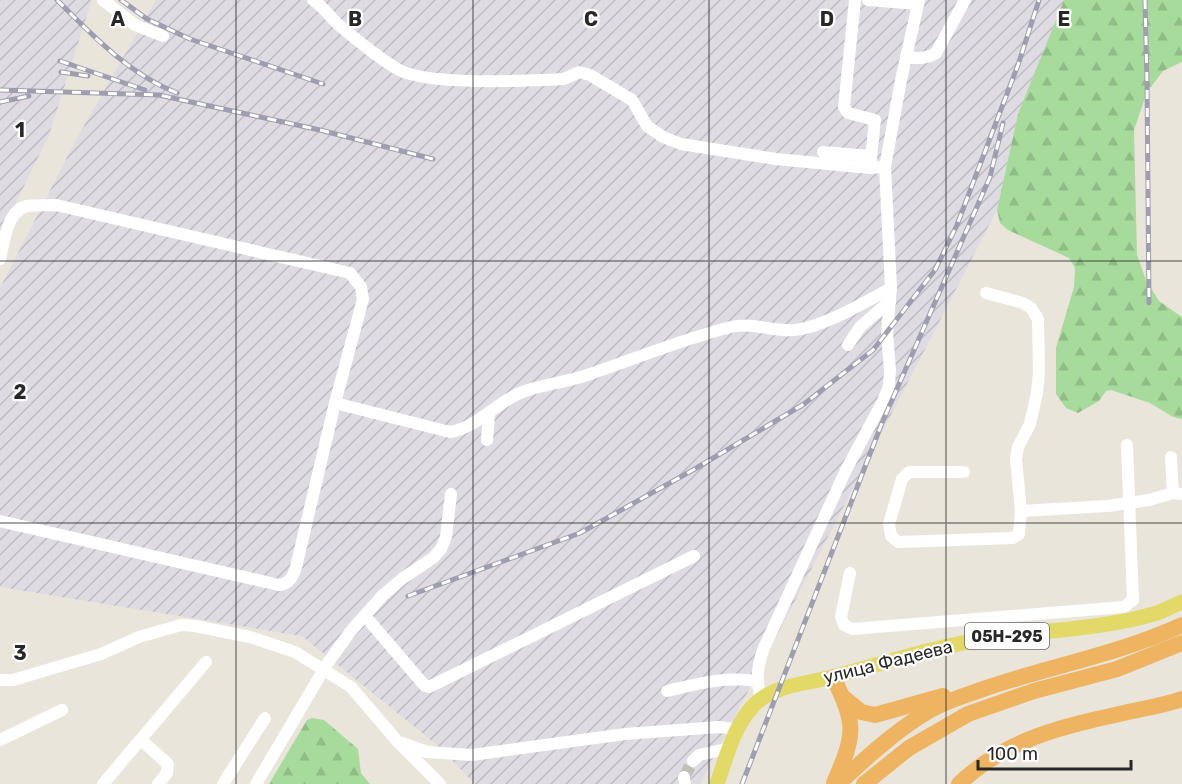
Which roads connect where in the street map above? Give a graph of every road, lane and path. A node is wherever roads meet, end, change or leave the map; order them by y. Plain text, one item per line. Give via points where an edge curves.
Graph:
1 (103, 0) edge
2 (313, 0) edge
3 (855, 0) edge
4 (868, 0) edge
5 (965, 0) edge
6 (918, 2) edge
7 (163, 36) dead end
8 (906, 57) junction
9 (823, 152) dead end
10 (871, 162) junction
11 (885, 167) junction
12 (0, 260) edge
13 (986, 293) dead end
14 (890, 294) junction
15 (848, 345) dead end
16 (335, 403) junction
17 (489, 413) junction
18 (487, 440) dead end
19 (1127, 445) dead end
20 (1171, 457) dead end
21 (964, 472) dead end
22 (1178, 493) edge
23 (451, 494) dead end
24 (1130, 503) junction
25 (1022, 511) junction
26 (0, 521) edge
27 (694, 556) dead end
28 (850, 573) dead end
29 (1182, 602) edge
30 (365, 616) junction
31 (1182, 625) edge
32 (1182, 643) edge
33 (206, 662) dead end
34 (324, 671) junction
35 (833, 677) junction
36 (0, 680) edge
37 (756, 681) junction
38 (667, 691) dead end
39 (761, 698) junction
40 (844, 698) junction
41 (959, 698) junction
42 (1182, 699) edge
43 (62, 710) dead end
44 (265, 718) dead end
45 (737, 729) junction
46 (0, 740) edge
47 (141, 740) junction
48 (398, 742) junction
49 (730, 748) junction
50 (693, 761) tunnel mouth
51 (880, 769) junction
52 (103, 784) edge
53 (158, 784) edge
54 (223, 784) edge
55 (256, 784) edge
56 (440, 784) edge
57 (717, 784) edge
58 (836, 784) edge
59 (864, 784) edge
60 (872, 784) edge
61 (959, 784) edge

1 - 7 street via 135,25
2 - 10 street via 339,25 401,71 430,78 478,80 564,79 581,72 626,96 636,105 647,126 681,144 776,159
3 - 10 street via 844,108 875,120
4 - 6 street
5 - 8 street via 936,53 930,57
6 - 8 street
8 - 11 street
9 - 10 street
10 - 11 street
11 - 14 street
12 - 16 street via 12,218 19,210 56,205 350,273 361,287 363,298
13 - 25 street via 1023,303 1038,319 1036,401 1016,459
14 - 15 street
14 - 17 street via 794,330 734,327 691,339 585,376 524,391
14 - 37 street via 890,370 883,401 846,470 763,650
16 - 17 street via 450,432
16 - 26 street via 294,574 284,585
17 - 18 street
19 - 24 street
20 - 22 street
21 - 25 street via 909,472 902,479 890,524 891,536 898,542 1013,538 1019,534
22 - 24 street
23 - 30 street via 441,549 383,595
24 - 25 street
24 - 28 street via 1133,600 1124,607 852,629 844,625 841,617
27 - 30 street via 429,687
29 - 35 main road, улица Фадеева / 05Н-295 via 1159,612 1108,623 989,638 916,653
30 - 34 street
31 - 41 highway via 1155,638 1027,674
32 - 51 highway via 1117,669 968,714
33 - 47 street
34 - 36 street via 295,652 264,641 181,625 92,657 13,680
34 - 48 street via 351,687
34 - 55 street
35 - 39 main road, улица Фадеева via 780,689
35 - 40 highway
37 - 38 street via 714,680
37 - 39 street
39 - 45 main road, улица Фадеева
40 - 41 highway via 861,711 875,715 940,696
40 - 58 highway via 852,732
41 - 58 highway via 928,711
42 - 61 highway via 1032,738 986,761
43 - 46 street
44 - 54 street
45 - 48 street via 625,734 472,755 427,752
45 - 49 main road, улица Фадеева
47 - 52 street
47 - 53 street via 168,764 167,773
48 - 56 street
49 - 50 street via 699,755
49 - 57 main road, улица Фадеева
51 - 59 highway
51 - 60 highway

